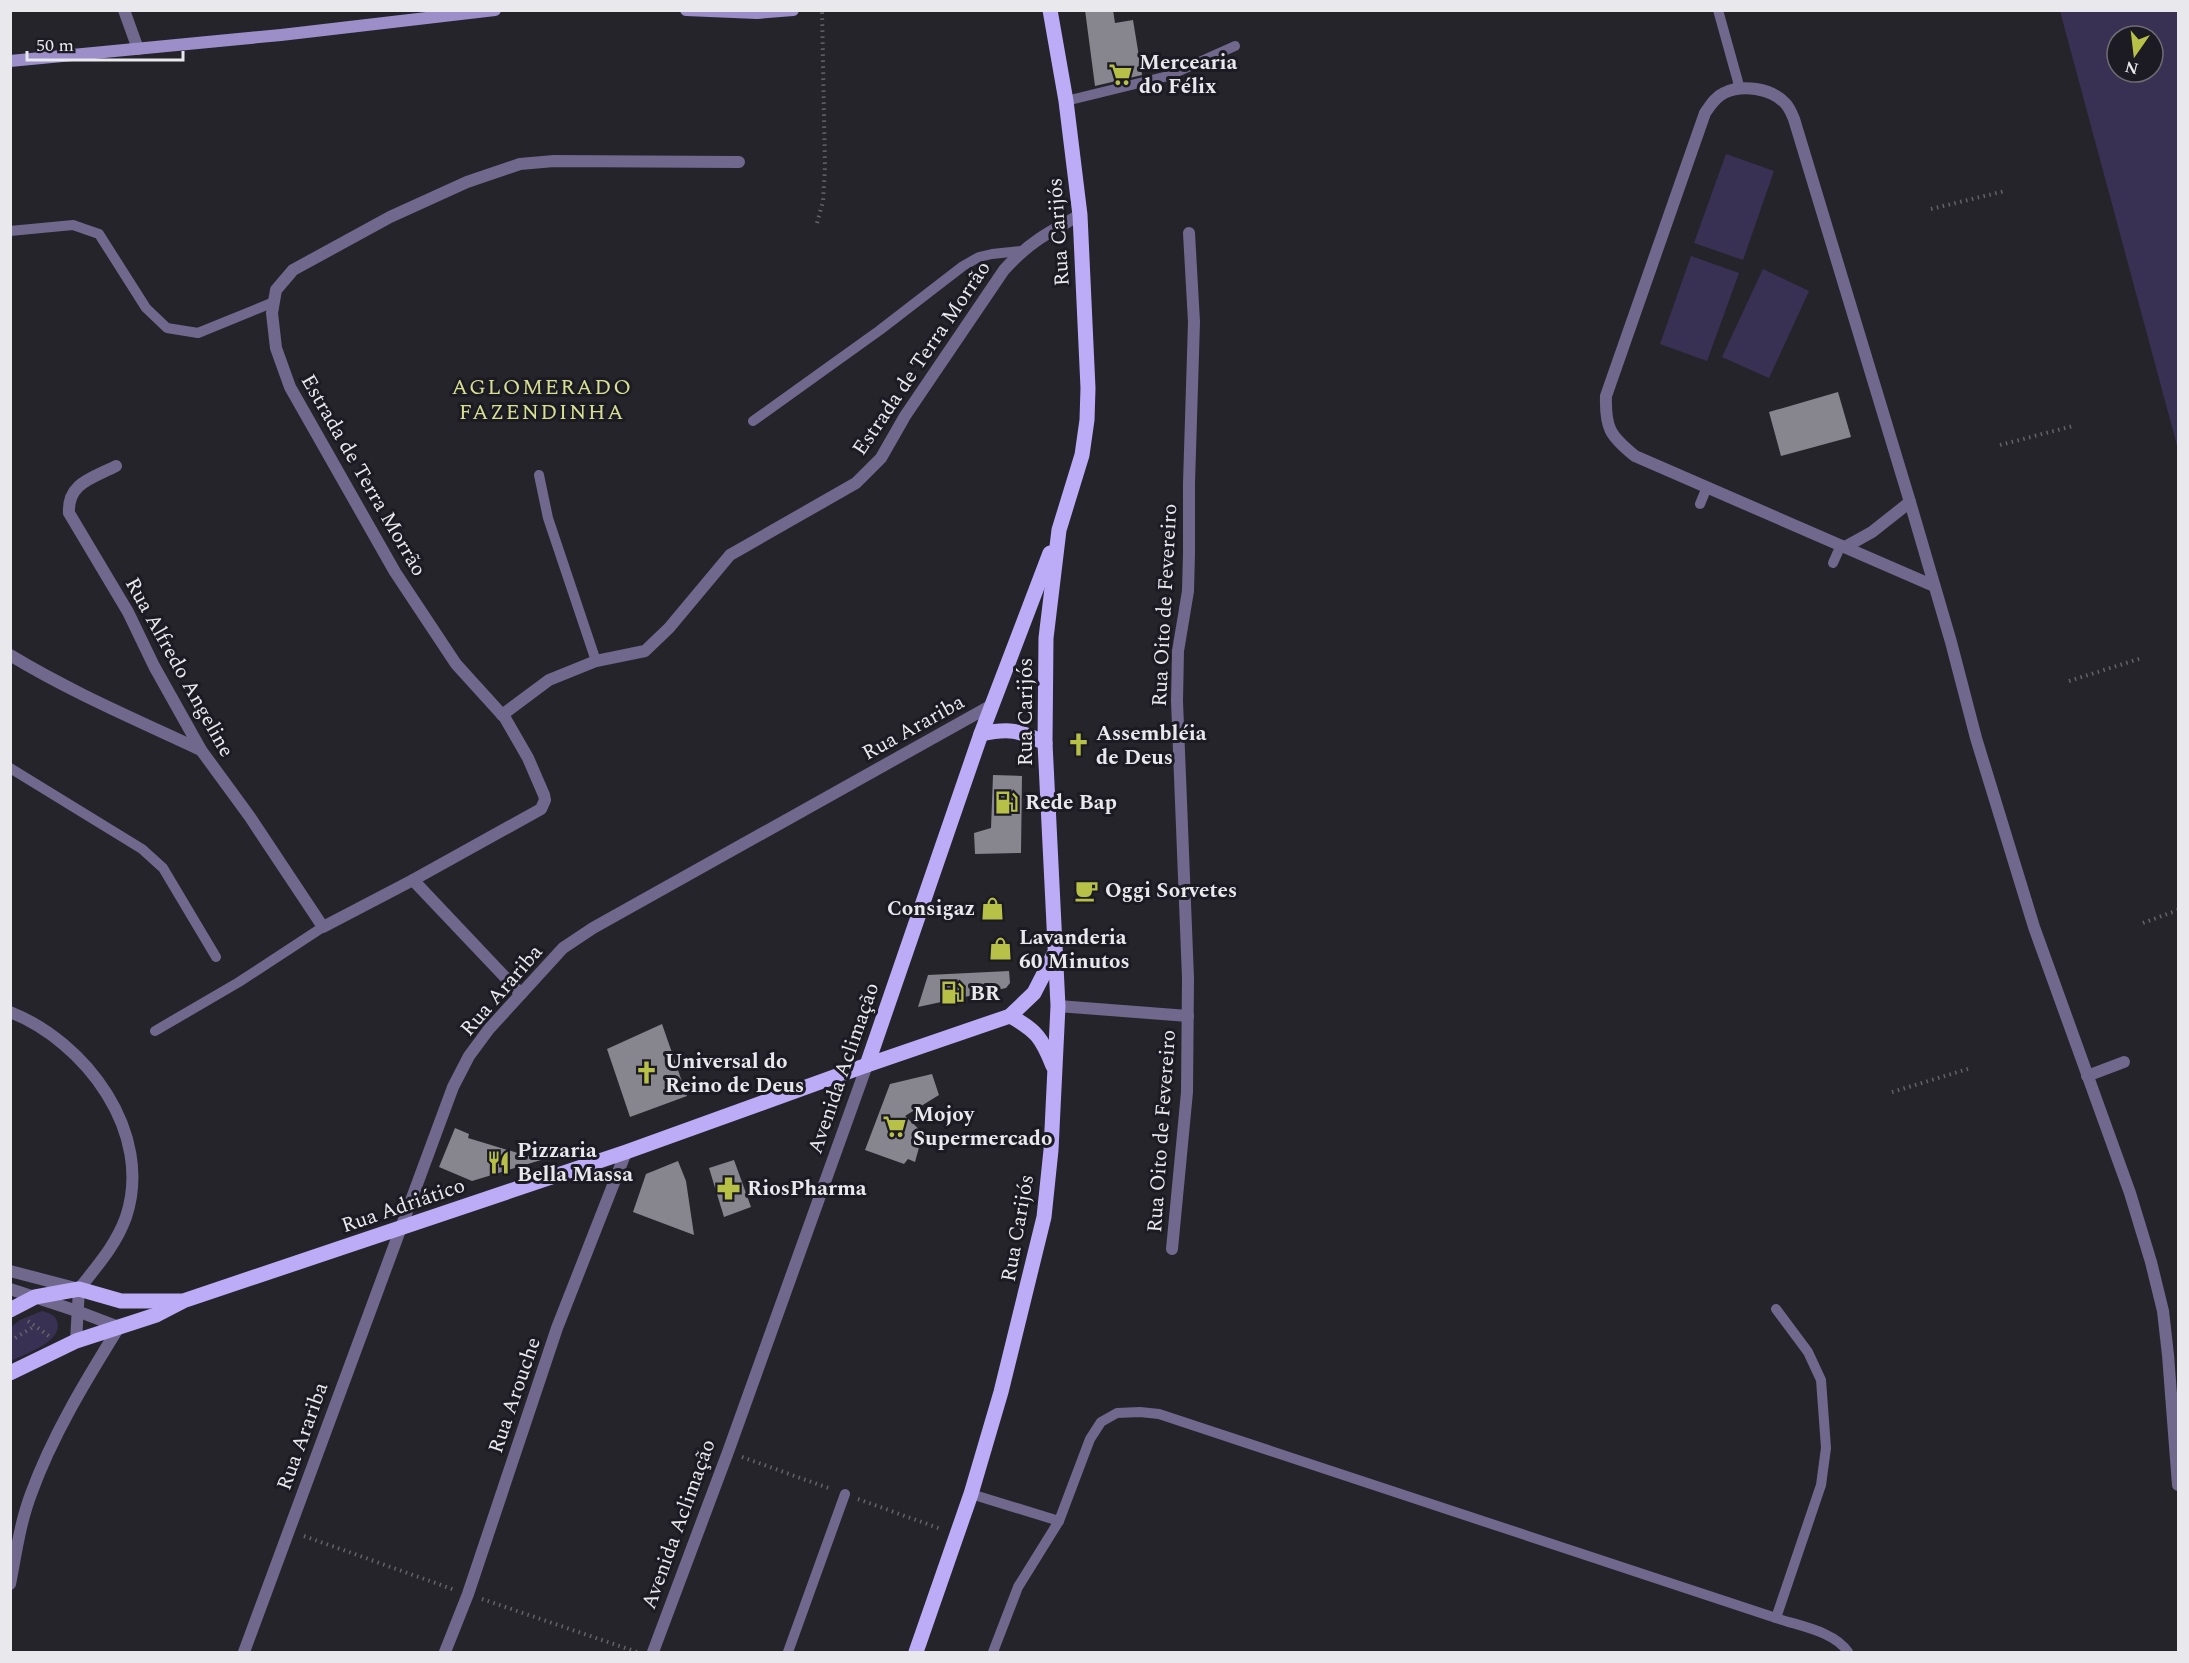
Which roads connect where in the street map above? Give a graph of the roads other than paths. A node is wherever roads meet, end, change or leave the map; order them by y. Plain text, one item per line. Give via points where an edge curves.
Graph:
1 (124, 10) edge
2 (495, 10) edge
3 (686, 10) edge
4 (793, 10) edge
5 (1050, 10) edge
6 (1718, 10) edge
7 (1235, 46) dead end
8 (138, 49) junction
9 (10, 61) edge
10 (1740, 89) junction
11 (1066, 101) junction
12 (739, 162) dead end
13 (1080, 214) junction
14 (10, 231) edge
15 (1189, 233) dead end
16 (1021, 251) junction
17 (274, 302) junction
18 (753, 421) dead end
19 (116, 466) dead end
20 (539, 475) dead end
21 (1707, 487) junction
22 (1910, 502) junction
23 (1700, 504) dead end
24 (1059, 530) junction
25 (1843, 546) junction
26 (1833, 563) dead end
27 (1934, 586) junction
28 (10, 655) edge
29 (596, 661) junction
30 (992, 705) junction
31 (502, 715) junction
32 (981, 734) junction
33 (1045, 743) junction
34 (201, 750) junction
35 (10, 768) edge
36 (414, 880) junction
37 (323, 927) junction
38 (1055, 951) junction
39 (216, 957) dead end
40 (521, 994) junction
41 (1058, 1006) junction
42 (10, 1012) edge
43 (1010, 1016) junction
44 (1188, 1016) junction
45 (155, 1031) dead end
46 (2124, 1062) dead end
47 (867, 1065) junction
48 (1056, 1071) junction
49 (2087, 1076) junction
50 (626, 1152) junction
51 (399, 1229) junction
52 (1172, 1249) dead end
53 (10, 1271) edge
54 (10, 1289) edge
55 (79, 1289) junction
56 (35, 1297) junction
57 (183, 1300) junction
58 (1776, 1309) dead end
59 (11, 1310) edge
60 (77, 1311) junction
61 (119, 1327) junction
62 (70, 1344) junction
63 (10, 1373) edge
64 (2178, 1485) edge
65 (845, 1494) dead end
66 (971, 1494) junction
67 (1059, 1521) junction
68 (10, 1584) edge
69 (1776, 1618) junction
70 (244, 1653) edge
71 (446, 1653) edge
72 (652, 1653) edge
73 (788, 1653) edge
74 (916, 1653) edge
75 (993, 1653) edge
76 (1848, 1653) edge

1 - 8 street
2 - 8 main road
3 - 4 main road
5 - 11 main road, Rua Carijós
6 - 10 lane
7 - 11 lane via 1168,76
8 - 9 main road
10 - 21 street via 1724,93 1705,113 1606,396 1607,425 1620,444 1635,456
10 - 22 street via 1756,88 1770,93 1785,103 1794,119
11 - 13 main road, Rua Carijós
12 - 17 street, Estrada de Terra Morrão via 520,164 467,182 390,217 293,270 276,290
13 - 16 street, Estrada de Terra Morrão
13 - 24 main road, Rua Carijós via 1087,420 1082,454
14 - 17 lane via 73,225 99,234 146,308 167,328 198,333
15 - 44 street, Rua Oito de Fevereiro via 1194,322 1189,553 1188,591 1178,651 1177,701
16 - 18 lane via 979,257 963,266
16 - 29 street, Estrada de Terra Morrão via 905,416 881,458 856,483 730,555 645,651
17 - 31 street, Estrada de Terra Morrão via 276,348 290,387 372,536 456,664
19 - 34 street, Rua Alfredo Angeline via 76,487 69,513 128,612
20 - 29 lane via 548,518
21 - 23 lane
21 - 25 street
22 - 25 street via 1872,532
22 - 27 street
24 - 30 main road, Avenida Aclimação
24 - 33 main road, Rua Carijós via 1046,638
25 - 26 lane
25 - 27 street
27 - 49 street via 2034,927
28 - 34 street
29 - 31 street, Estrada de Terra Morrão via 549,680
30 - 32 main road, Avenida Aclimação
30 - 40 street, Rua Arariba via 593,928 563,948
31 - 36 street, Estrada de Terra Morrão via 528,758 544,795 541,810
32 - 33 main road via 1004,729
32 - 47 main road, Avenida Aclimação
33 - 38 main road, Rua Carijós
34 - 37 street, Rua Alfredo Angeline
35 - 39 lane via 142,849 164,868
36 - 37 street
36 - 40 street
37 - 45 lane
38 - 41 main road, Rua Carijós
38 - 43 main road, Rua Adriático via 1034,993
40 - 51 street, Rua Arariba via 469,1056 453,1087
41 - 44 street, Rua Oito de Fevereiro
41 - 48 main road, Rua Carijós
42 - 55 street via 61,1041 96,1077 124,1131 132,1162 126,1216 114,1244
43 - 47 main road, Rua Adriático
43 - 48 main road via 1037,1033
44 - 52 street, Rua Oito de Fevereiro via 1187,1092
46 - 49 street
47 - 50 main road, Rua Adriático
47 - 72 street, Avenida Aclimação
48 - 66 main road, Rua Carijós via 1044,1217 1001,1392
49 - 64 street via 2133,1202 2163,1311
50 - 51 main road, Rua Adriático
50 - 71 street, Rua Arouche via 557,1328
51 - 57 main road, Rua Adriático
51 - 70 street, Rua Arariba
53 - 55 street
54 - 56 street
55 - 56 main road, Rua Adriático
55 - 57 main road, Rua Adriático via 122,1301
55 - 60 street
56 - 59 main road, Rua Adriático
56 - 60 street
57 - 61 main road, Rua Adriático via 156,1315
58 - 69 lane via 1808,1352 1821,1380 1826,1448 1821,1485
60 - 61 street
60 - 62 street
61 - 62 main road, Rua Adriático
61 - 68 street via 45,1458 30,1496
62 - 63 main road, Rua Adriático
65 - 73 lane
66 - 67 lane
66 - 74 main road, Rua Carijós
67 - 69 lane via 1090,1439 1101,1422 1117,1413 1159,1414
67 - 75 lane via 1018,1587
69 - 76 lane via 1827,1635

